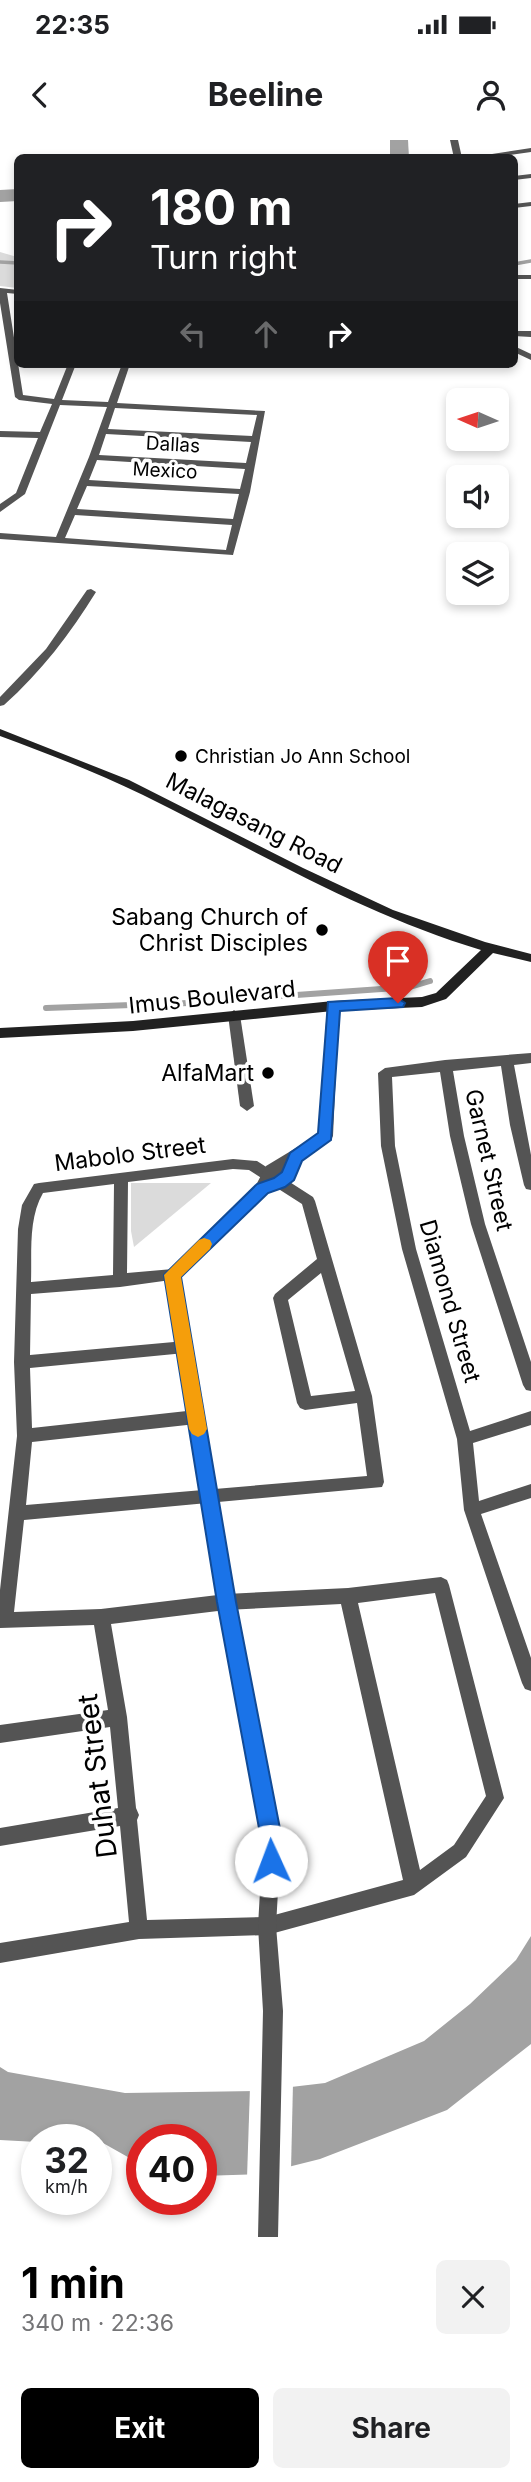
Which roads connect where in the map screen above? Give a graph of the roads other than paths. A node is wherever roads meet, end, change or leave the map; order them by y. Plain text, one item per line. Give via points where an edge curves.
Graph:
1 (531, 150) edge
2 (500, 154) edge
3 (2, 290) edge
4 (13, 346) edge
5 (16, 368) edge
6 (70, 368) edge
7 (124, 368) edge
8 (57, 402) junction
9 (110, 404) junction
10 (102, 431) junction
11 (0, 434) edge
12 (44, 435) junction
13 (255, 439) junction
14 (94, 457) junction
15 (250, 466) junction
16 (84, 483) junction
17 (245, 492) junction
18 (0, 509) edge
19 (72, 512) junction
20 (237, 522) junction
21 (0, 536) edge
22 (60, 541) junction
23 (91, 592) dead end
24 (0, 703) edge
25 (0, 732) edge
26 (491, 948) junction
27 (531, 958) edge
28 (333, 1006) junction
29 (234, 1015) junction
30 (0, 1033) edge
31 (531, 1058) edge
32 (507, 1059) junction
33 (444, 1065) junction
34 (247, 1106) dead end
35 (531, 1107) edge
36 (514, 1109) junction
37 (296, 1157) junction
38 (121, 1177) junction
39 (264, 1181) junction
40 (280, 1183) junction
41 (531, 1185) edge
42 (324, 1262) junction
43 (173, 1275) junction
44 (120, 1281) junction
45 (24, 1289) junction
46 (185, 1347) junction
47 (22, 1362) junction
48 (531, 1385) edge
49 (364, 1396) junction
50 (196, 1418) junction
51 (531, 1418) edge
52 (25, 1436) junction
53 (465, 1439) junction
54 (531, 1491) edge
55 (210, 1498) junction
56 (472, 1510) junction
57 (16, 1513) junction
58 (348, 1596) junction
59 (226, 1602) junction
60 (101, 1617) junction
61 (2, 1620) edge
62 (529, 1669) edge
63 (118, 1717) junction
64 (0, 1734) edge
65 (130, 1815) junction
66 (0, 1837) edge
67 (414, 1886) junction
68 (267, 1926) junction
69 (139, 1930) junction
70 (0, 1953) edge
71 (268, 2236) edge

1 - 2 street
3 - 4 street
5 - 8 street via 19,397
6 - 8 street
7 - 9 street
8 - 9 street
8 - 12 street
9 - 10 street
9 - 13 street via 262,413
10 - 13 street
10 - 14 street
11 - 12 street
12 - 18 street via 20,494
13 - 15 street
14 - 15 street, Dallas
14 - 16 street
15 - 17 street
16 - 17 street, Mexico
16 - 19 street
17 - 20 street
19 - 20 street
19 - 22 street
20 - 22 street via 230,553
21 - 22 street
23 - 24 street via 63,635
25 - 26 main road, Malagasang Road via 140,788 344,893
26 - 27 main road, Malagasang Road
26 - 28 main road, Imus Boulevard via 433,1000
28 - 29 main road, Imus Boulevard
28 - 37 street via 326,1136
29 - 30 main road, Imus Boulevard
29 - 34 street
31 - 32 street, Diamond Street
32 - 33 street, Diamond Street
32 - 36 street
33 - 48 street, Garnet Street via 478,1224
33 - 53 street, Diamond Street via 385,1073 388,1146 409,1249
35 - 36 street
36 - 41 street
37 - 39 street via 275,1166
37 - 40 street via 289,1176
38 - 39 street, Mabolo Street via 233,1164 252,1165
38 - 44 street
38 - 45 street, Mabolo Street via 39,1188 29,1205
39 - 40 street, Mabolo Street
39 - 43 street
40 - 42 street, Mabolo Street via 308,1201
42 - 49 street, Mabolo Street
42 - 49 street via 279,1298 305,1403
43 - 44 street
43 - 46 street
44 - 45 street
45 - 47 street, Mabolo Street
46 - 47 street
46 - 50 street
47 - 52 street, Mabolo Street
49 - 55 street, Mabolo Street via 376,1482
50 - 52 street
50 - 55 street
51 - 53 street
52 - 57 street, Mabolo Street
53 - 56 street, Diamond Street
54 - 56 street
55 - 57 street
55 - 59 street
56 - 62 street, Diamond Street
57 - 61 street, Mabolo Street
58 - 59 street
58 - 67 street
58 - 67 street via 440,1585 495,1798 460,1851
59 - 60 street
59 - 68 street via 272,1839
60 - 61 street
60 - 63 street, Duhat Street
63 - 64 street
63 - 65 street, Duhat Street
65 - 66 street
65 - 69 street, Duhat Street
67 - 68 street
68 - 69 street
68 - 71 street via 273,2011
69 - 70 street

